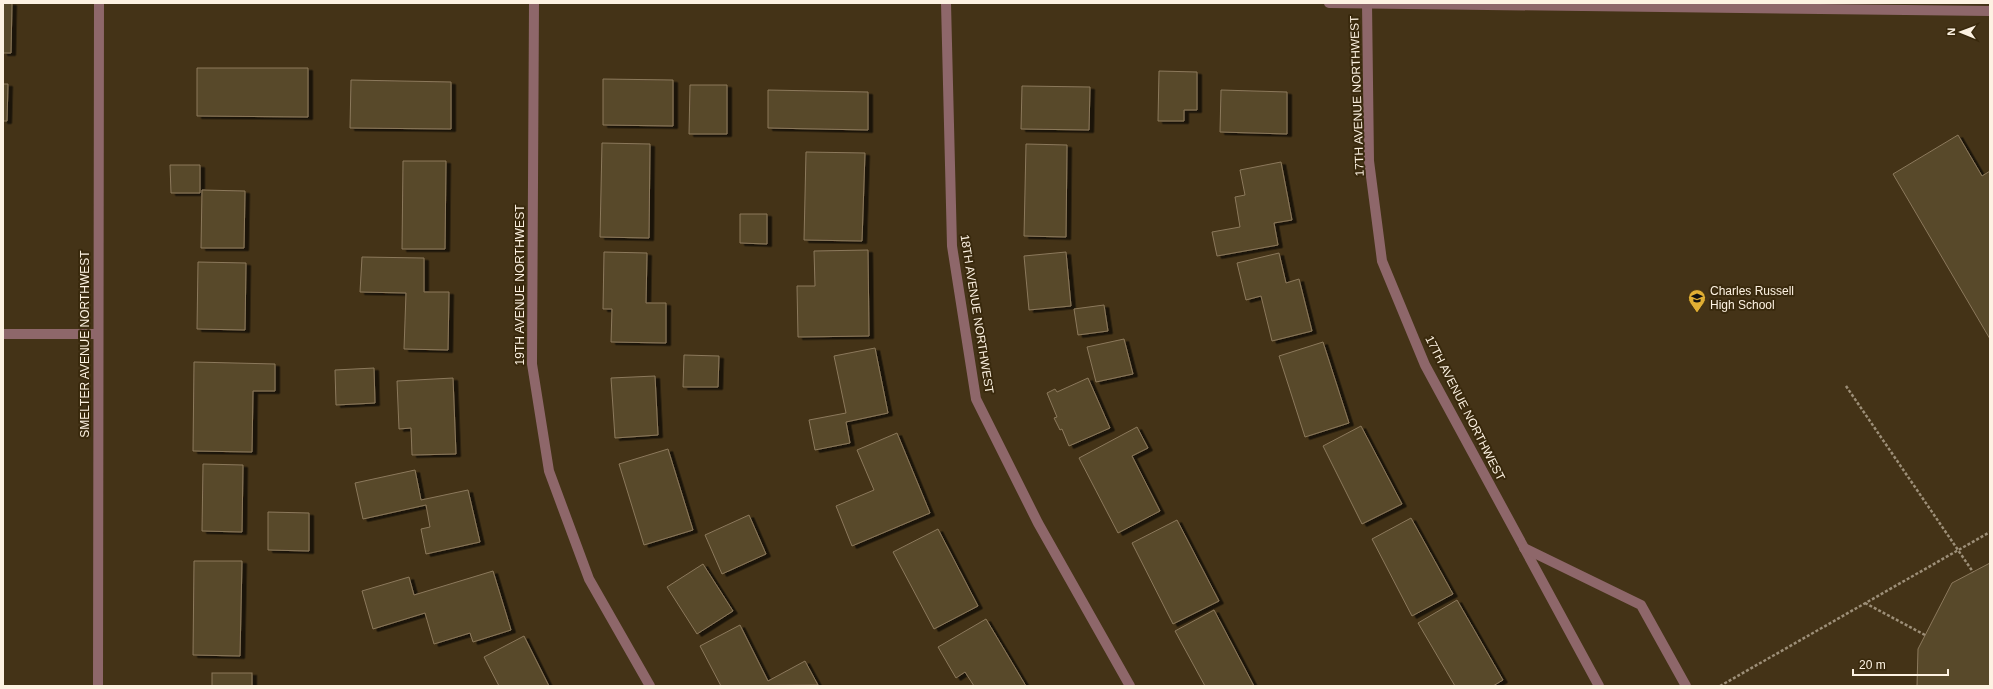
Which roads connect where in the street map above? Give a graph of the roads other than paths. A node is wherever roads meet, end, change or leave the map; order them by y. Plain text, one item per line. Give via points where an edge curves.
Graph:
1 (99, 3) edge
2 (534, 3) edge
3 (946, 3) edge
4 (1329, 3) edge
5 (1367, 3) edge
6 (1990, 11) edge
7 (3, 334) edge
8 (98, 334) junction
9 (1524, 548) junction
10 (98, 686) edge
11 (650, 686) edge
12 (1130, 686) edge
13 (1599, 686) edge
14 (1686, 686) edge

1 - 8 street, SMELTER AVENUE NORTHWEST
2 - 11 street, 19TH AVENUE NORTHWEST via 532,364 549,471 590,579
3 - 12 street, 18TH AVENUE NORTHWEST via 952,246 976,399 1038,523
4 - 5 street
5 - 6 street
5 - 9 street, 17TH AVENUE NORTHWEST via 1369,161 1382,261 1425,365
7 - 8 street
8 - 10 street, SMELTER AVENUE NORTHWEST
9 - 13 street, 17TH AVENUE NORTHWEST
9 - 14 street via 1641,605

